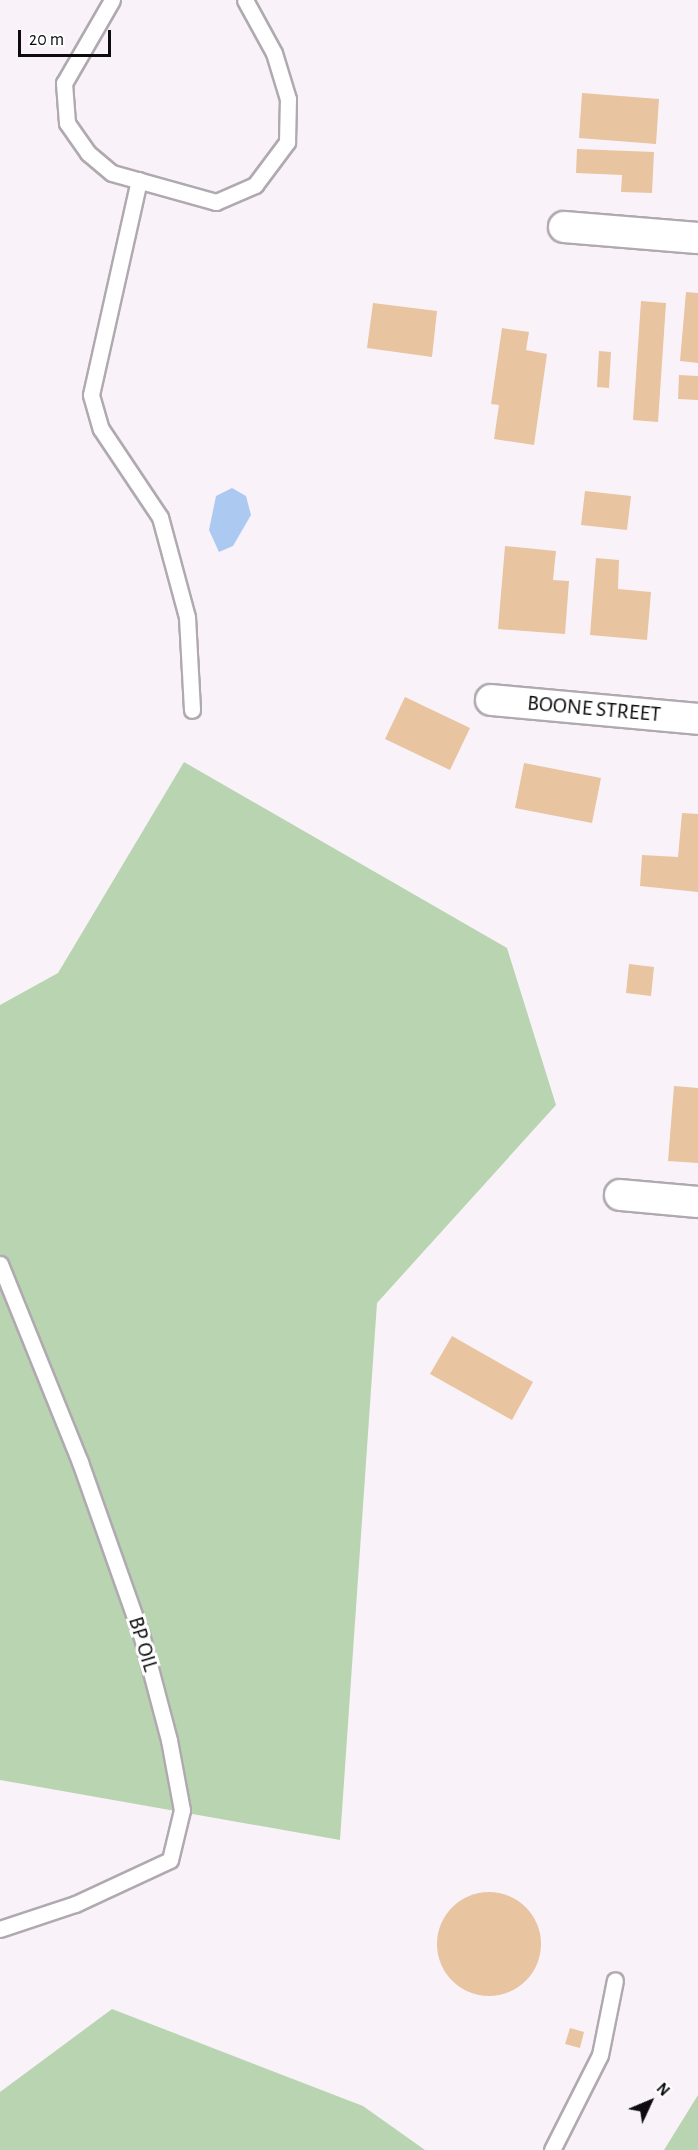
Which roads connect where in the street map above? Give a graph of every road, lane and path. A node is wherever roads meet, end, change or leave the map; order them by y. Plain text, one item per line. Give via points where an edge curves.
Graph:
1 (112, 0) edge
2 (245, 0) edge
3 (139, 180) junction
4 (564, 227) dead end
5 (698, 238) edge
6 (490, 700) dead end
7 (192, 710) dead end
8 (698, 719) edge
9 (620, 1195) dead end
10 (698, 1202) edge
11 (0, 1264) edge
12 (0, 1929) edge
13 (615, 1980) dead end
14 (552, 2150) edge

1 - 3 lane via 64,83 67,123 88,153 112,173
2 - 3 lane via 274,53 288,99 287,142 255,185 216,202
3 - 7 lane via 91,395 101,429 160,517 187,617
4 - 5 street
6 - 8 street, BOONE STREET
9 - 10 street
11 - 12 lane, BP OIL via 80,1462 141,1634 169,1740 182,1810 170,1860 75,1904
13 - 14 lane via 600,2055

